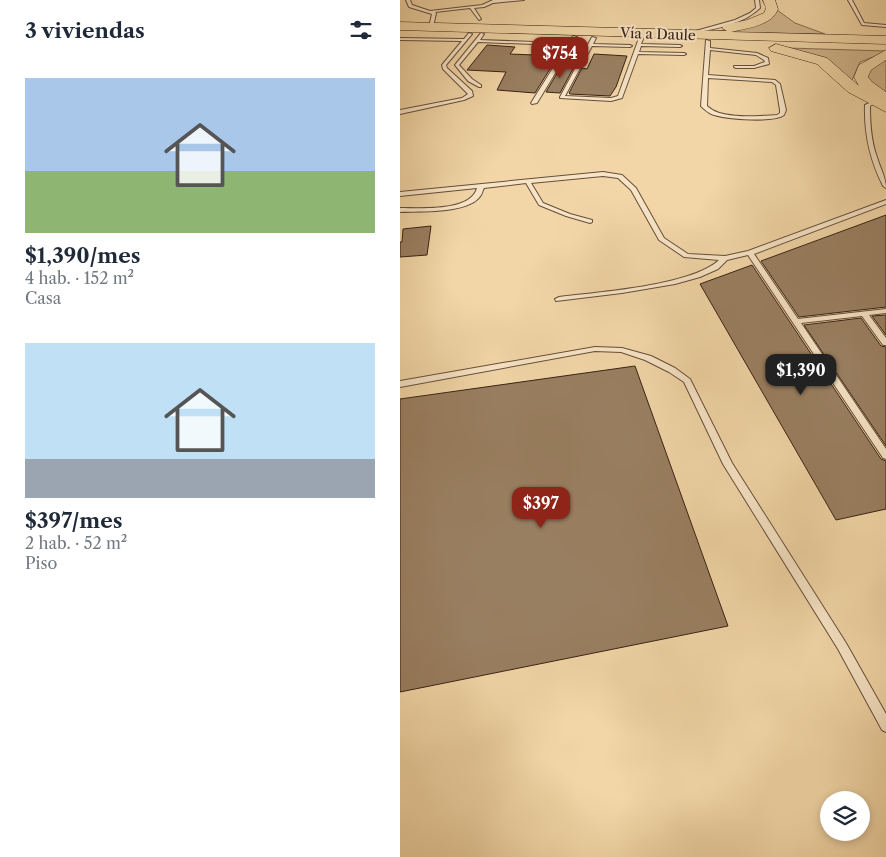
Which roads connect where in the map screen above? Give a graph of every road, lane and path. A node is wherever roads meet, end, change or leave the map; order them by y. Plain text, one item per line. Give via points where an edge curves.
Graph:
1 (408, 0) edge
2 (522, 0) edge
3 (757, 0) edge
4 (769, 0) edge
5 (850, 0) edge
6 (495, 1) edge
7 (471, 7) junction
8 (432, 11) junction
9 (479, 19) dead end
10 (802, 24) dead end
11 (400, 26) edge
12 (431, 26) junction
13 (886, 26) edge
14 (400, 32) edge
15 (694, 32) junction
16 (845, 36) junction
17 (473, 37) junction
18 (575, 37) junction
19 (823, 38) junction
20 (886, 38) edge
21 (400, 39) edge
22 (593, 41) junction
23 (635, 43) junction
24 (560, 44) dead end
25 (711, 44) junction
26 (680, 46) dead end
27 (886, 47) edge
28 (684, 54) dead end
29 (886, 54) edge
30 (736, 67) dead end
31 (706, 76) junction
32 (479, 86) dead end
33 (882, 102) edge
34 (534, 103) dead end
35 (400, 112) edge
36 (528, 182) junction
37 (482, 186) junction
38 (886, 186) edge
39 (400, 194) edge
40 (886, 202) edge
41 (400, 210) edge
42 (590, 221) dead end
43 (750, 252) junction
44 (725, 258) junction
45 (559, 299) dead end
46 (886, 311) edge
47 (864, 313) junction
48 (796, 321) junction
49 (886, 343) edge
50 (400, 384) edge
51 (886, 456) edge
52 (886, 726) edge

1 - 8 lane via 410,6
2 - 6 lane
3 - 15 lane via 758,8 752,14 730,24
4 - 15 highway via 771,12 758,21
5 - 13 lane via 864,24
6 - 7 lane
7 - 8 lane
7 - 9 lane
8 - 12 lane via 435,16
10 - 16 highway
11 - 12 highway, Vía a Daule
12 - 23 highway, Vía a Daule
14 - 17 highway, Vía a Daule
15 - 16 highway
15 - 23 highway
16 - 19 highway
16 - 20 highway
17 - 18 highway, Vía a Daule
17 - 21 lane
17 - 24 lane
17 - 32 lane via 457,65
17 - 35 lane via 444,65 471,95
18 - 22 highway, Vía a Daule
18 - 34 lane
19 - 20 highway, Vía a Daule
19 - 23 highway, Vía a Daule
22 - 23 highway, Vía a Daule
22 - 23 lane via 562,97 620,97
23 - 25 highway, Vía a Daule
23 - 26 lane
23 - 28 lane
25 - 27 highway, Vía a Daule
25 - 30 lane via 766,59 762,66
25 - 31 lane
25 - 33 highway via 770,47 808,56 822,61 853,89
29 - 33 highway via 864,68 861,77
31 - 31 lane via 773,81 778,84 782,114 778,117 711,114 704,106
33 - 38 lane via 868,105 867,129 878,172
36 - 37 lane
36 - 42 lane via 541,204
36 - 44 lane via 603,174 620,176 634,189 661,239 686,256
37 - 39 lane
37 - 41 lane via 482,192 471,203
40 - 43 lane
43 - 44 lane
43 - 48 lane
44 - 45 lane via 722,264 702,275 646,287
46 - 47 lane
47 - 48 lane
47 - 49 lane
48 - 51 lane
50 - 52 lane via 595,348 622,350 672,370 687,382 728,464 842,646

